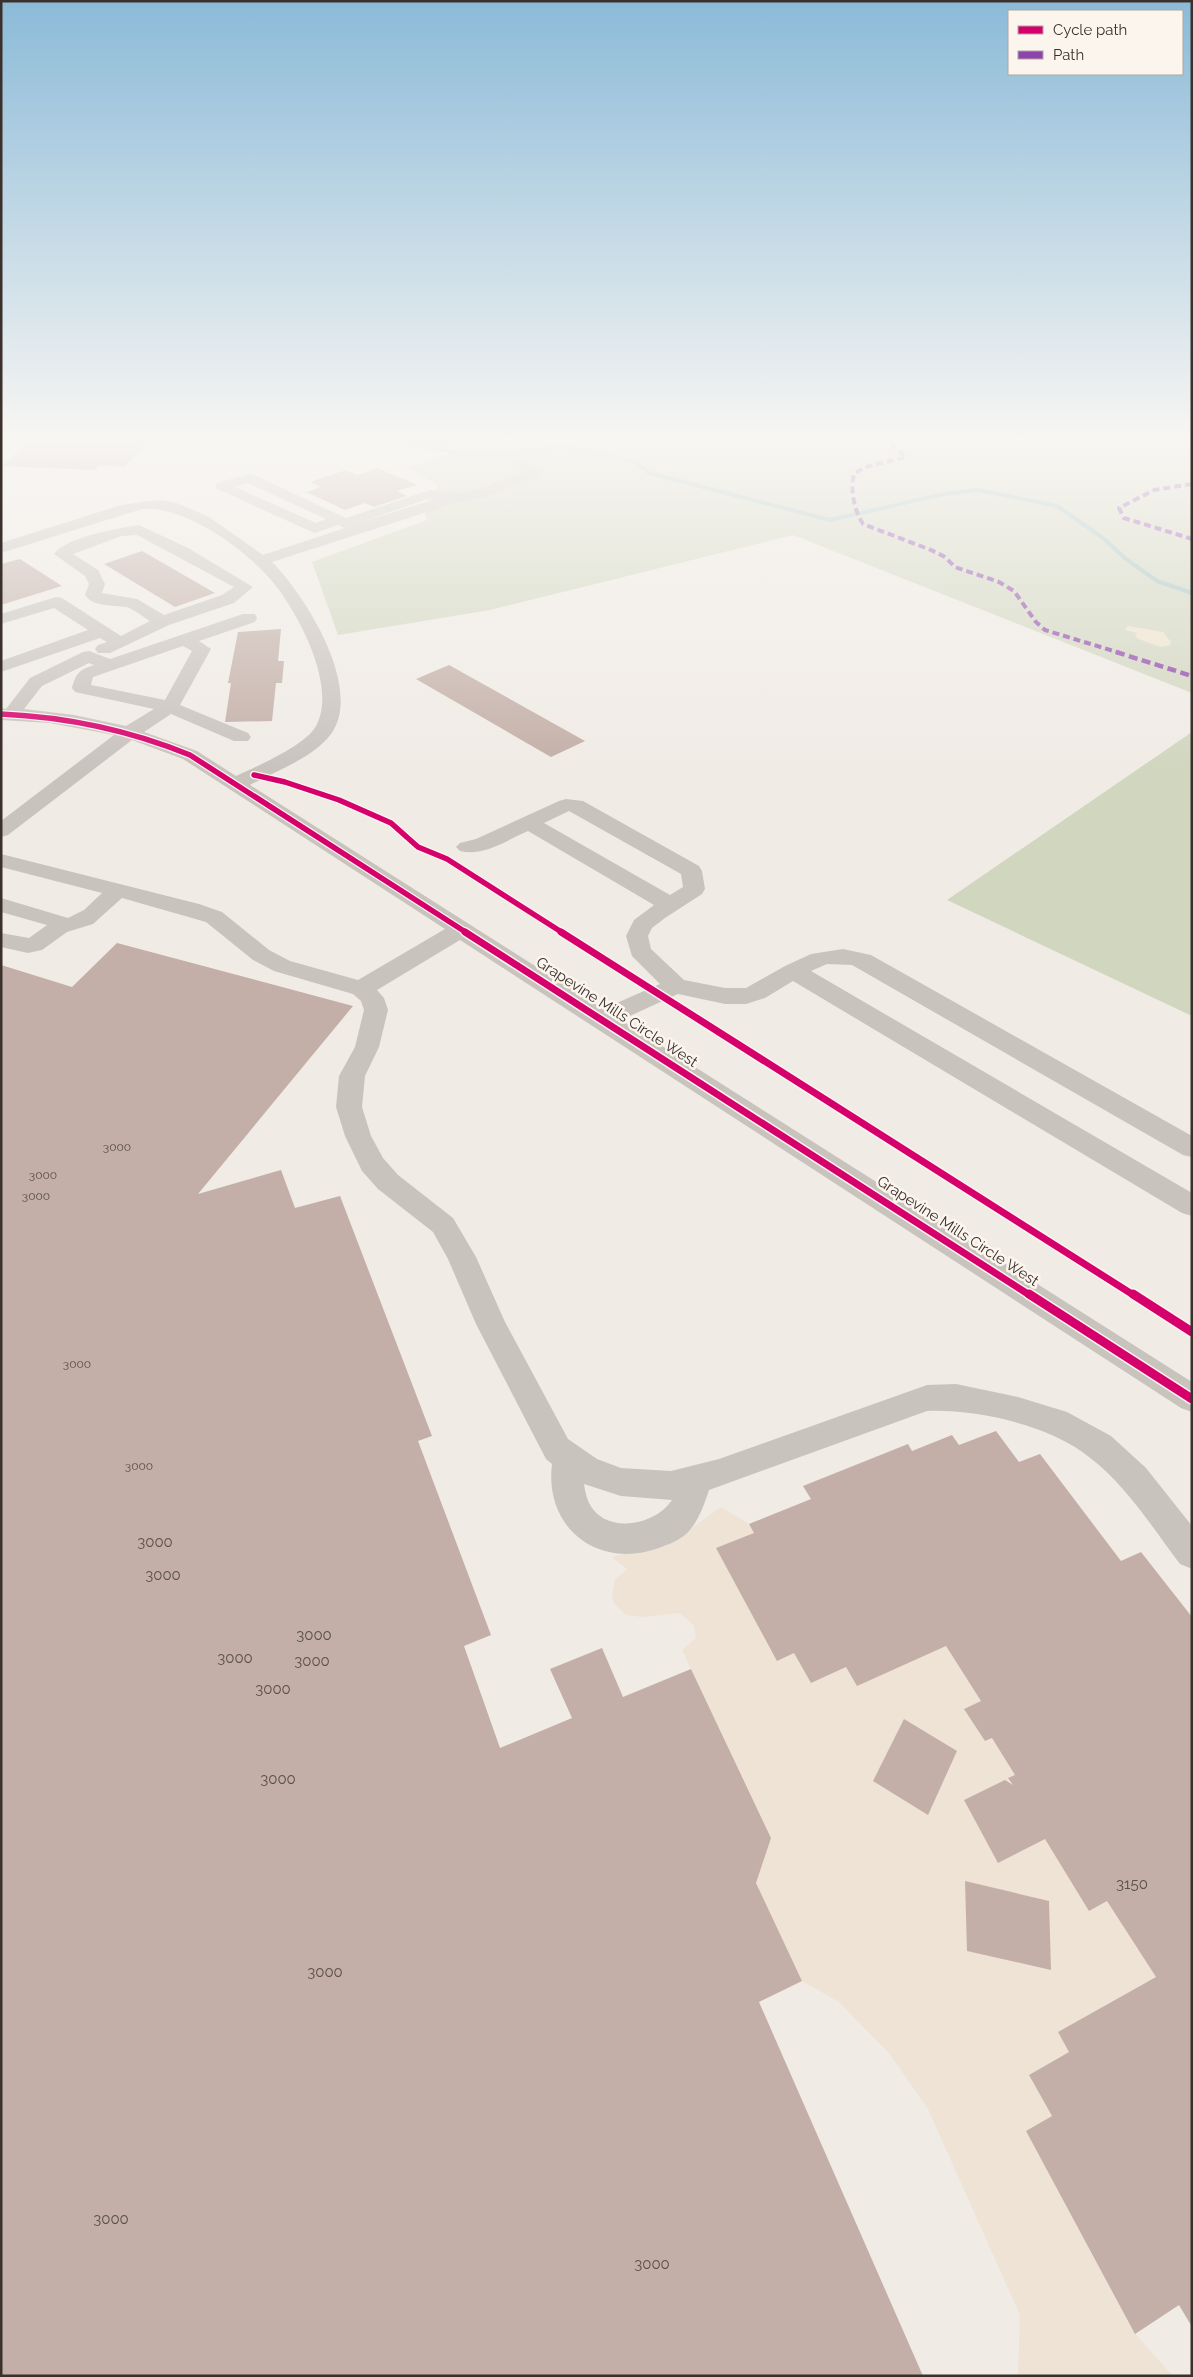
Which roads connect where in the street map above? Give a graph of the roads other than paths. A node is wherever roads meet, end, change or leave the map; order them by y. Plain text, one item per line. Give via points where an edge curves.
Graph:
1 (72, 548) edge
2 (176, 548) edge
3 (245, 548) edge
4 (291, 548) edge
5 (260, 561) junction
6 (248, 618) dead end
7 (1, 619) edge
8 (163, 621) junction
9 (102, 631) junction
10 (184, 640) junction
11 (120, 643) junction
12 (89, 656) junction
13 (109, 665) junction
14 (1, 667) edge
15 (170, 706) junction
16 (6, 714) edge
17 (130, 732) junction
18 (241, 737) dead end
19 (236, 784) junction
20 (528, 822) junction
21 (1, 831) edge
22 (467, 847) dead end
23 (1, 860) edge
24 (117, 890) junction
25 (669, 904) junction
26 (1, 905) edge
27 (60, 926) junction
28 (462, 929) junction
29 (1, 940) edge
30 (793, 971) junction
31 (676, 986) junction
32 (361, 989) junction
33 (602, 1019) junction
34 (1192, 1148) edge
35 (1192, 1206) edge
36 (1192, 1399) edge
37 (568, 1457) junction
38 (696, 1479) junction
39 (1192, 1553) edge

1 - 8 street via 62,554 92,573 97,584 93,595 109,601 131,603
2 - 8 street via 245,587 228,599
3 - 5 street
4 - 5 street
5 - 19 street via 276,575 294,600 330,680 331,708 323,731 299,750
6 - 10 street
7 - 9 street via 56,602
8 - 11 street
9 - 11 street
9 - 14 street
10 - 13 street
10 - 15 street via 202,650
11 - 12 street
12 - 13 street
12 - 16 street via 36,682
13 - 15 street via 85,674 81,688
15 - 17 street
15 - 18 street
16 - 17 street, Grapevine Mills Circle West via 67,718
17 - 19 street, Grapevine Mills Circle West via 190,755
17 - 21 street
19 - 28 street, Grapevine Mills Circle West
20 - 22 street via 481,845
20 - 25 street
20 - 25 street via 566,804 576,805 691,871 694,889
23 - 24 street
24 - 27 street via 87,918 76,924
24 - 32 street via 214,917 282,966
25 - 31 street via 642,925 637,936 640,951
26 - 27 street via 57,920
27 - 29 street via 34,945 24,947
28 - 32 street
28 - 33 street, Grapevine Mills Circle West
30 - 31 street via 757,993 746,996 725,996
30 - 34 street via 821,957 844,955 863,960
30 - 35 street
31 - 33 street
32 - 37 street via 372,998 376,1010 366,1047 352,1076 349,1107 358,1136 372,1164 388,1182 443,1225 557,1449
33 - 36 street, Grapevine Mills Circle West
37 - 38 street via 586,1470 621,1482 671,1486
37 - 38 street via 568,1487 584,1524 598,1534 617,1540 649,1537 673,1524 688,1505
38 - 39 street via 926,1398 956,1397 1056,1422 1100,1446 1134,1478

